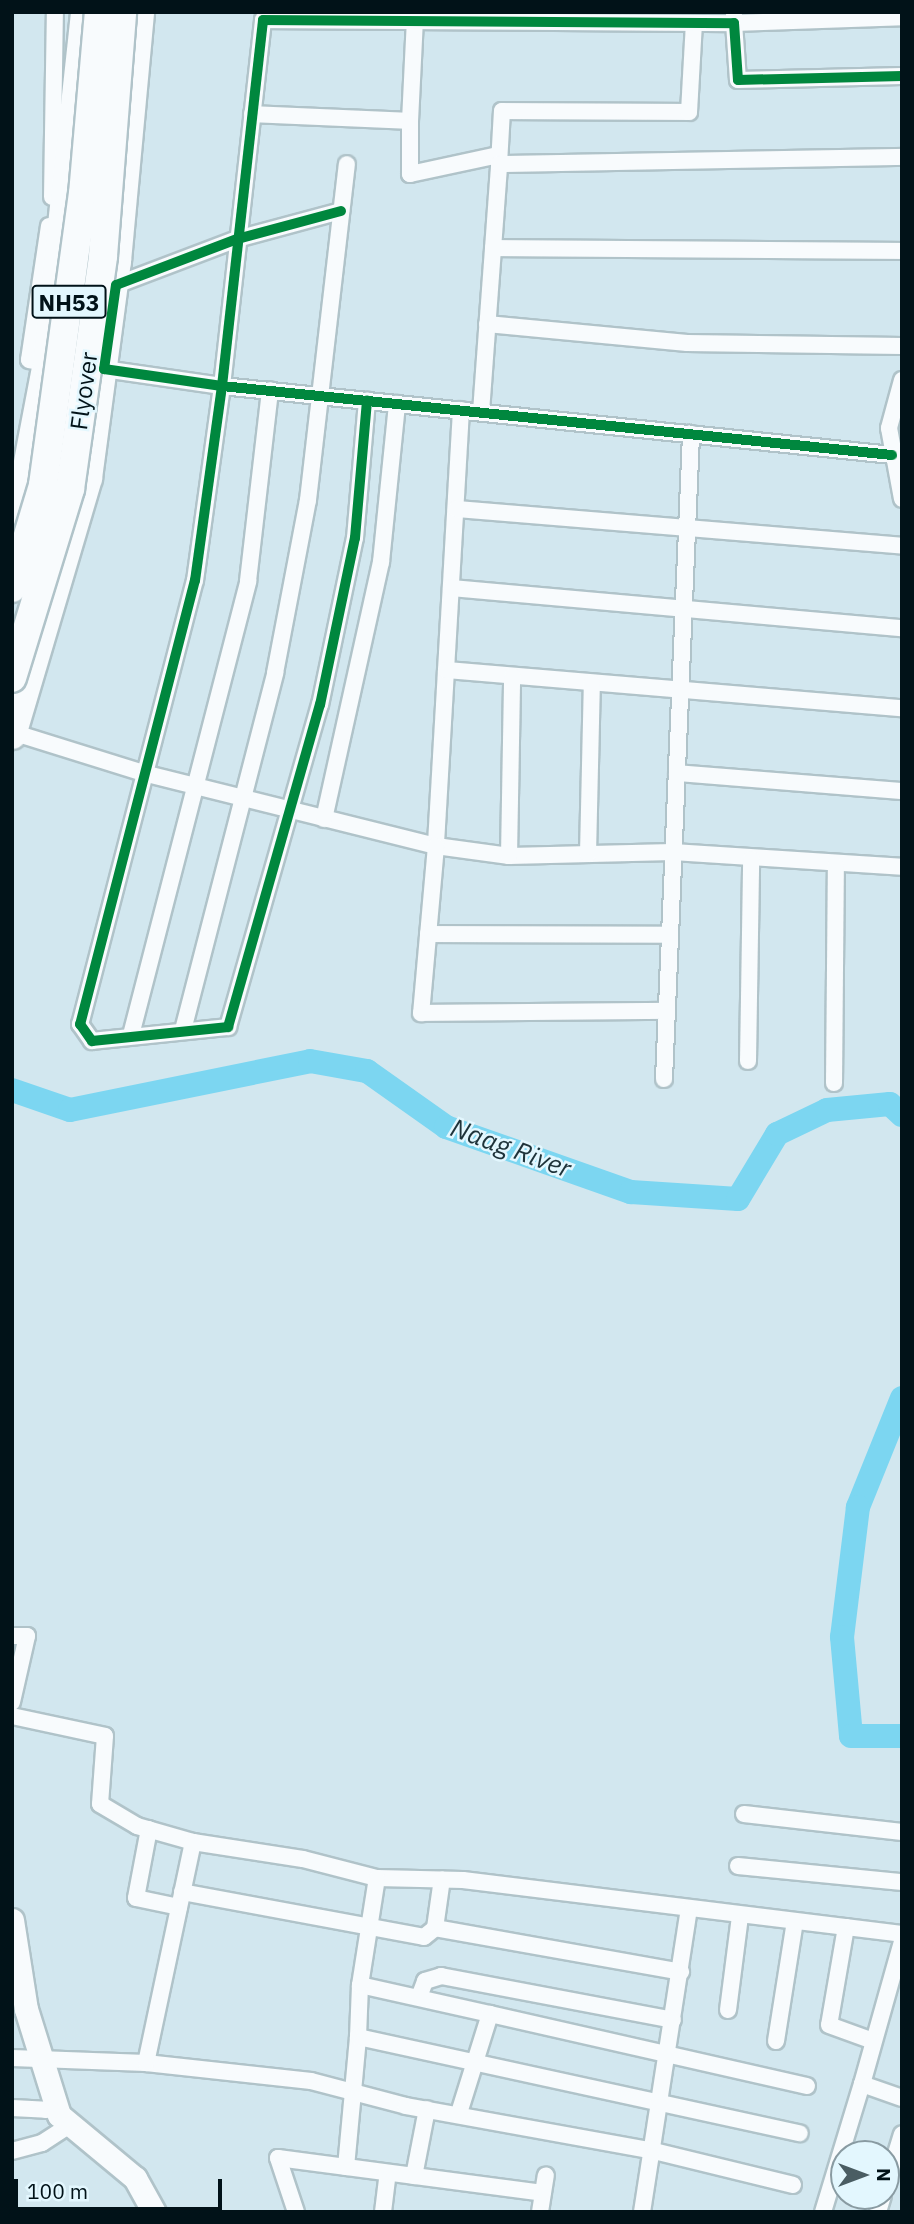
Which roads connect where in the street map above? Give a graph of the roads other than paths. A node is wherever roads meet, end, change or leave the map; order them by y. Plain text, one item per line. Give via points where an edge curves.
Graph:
1 (55, 12) edge
2 (85, 12) edge
3 (99, 12) edge
4 (122, 12) edge
5 (140, 12) edge
6 (902, 17) edge
7 (734, 18) edge
8 (415, 19) junction
9 (694, 23) junction
10 (902, 76) edge
11 (76, 100) junction
12 (130, 104) junction
13 (252, 114) junction
14 (410, 121) junction
15 (902, 157) edge
16 (499, 160) junction
17 (347, 163) dead end
18 (341, 211) junction
19 (237, 239) junction
20 (493, 248) junction
21 (902, 251) edge
22 (487, 324) junction
23 (902, 346) edge
24 (47, 363) junction
25 (104, 369) junction
26 (902, 380) edge
27 (222, 386) junction
28 (270, 390) junction
29 (321, 396) junction
30 (368, 401) junction
31 (397, 404) junction
32 (461, 410) junction
33 (481, 412) junction
34 (691, 434) junction
35 (892, 455) junction
36 (899, 473) edge
37 (902, 499) edge
38 (456, 509) junction
39 (687, 526) junction
40 (12, 546) edge
41 (902, 547) edge
42 (12, 588) edge
43 (451, 588) junction
44 (684, 607) junction
45 (902, 628) edge
46 (446, 670) junction
47 (512, 676) junction
48 (12, 678) edge
49 (592, 683) junction
50 (680, 691) junction
51 (902, 708) edge
52 (13, 733) edge
53 (677, 773) junction
54 (147, 774) junction
55 (195, 786) junction
56 (902, 791) edge
57 (241, 798) junction
58 (287, 811) junction
59 (324, 819) junction
60 (436, 846) junction
61 (673, 852) junction
62 (588, 854) junction
63 (509, 856) junction
64 (751, 859) junction
65 (836, 866) junction
66 (902, 867) edge
67 (428, 934) junction
68 (670, 935) junction
69 (667, 1011) junction
70 (183, 1030) junction
71 (131, 1035) junction
72 (748, 1061) dead end
73 (664, 1079) dead end
74 (834, 1083) dead end
75 (12, 1636) edge
76 (12, 1702) edge
77 (12, 1716) edge
78 (744, 1814) dead end
79 (149, 1829) junction
80 (902, 1832) edge
81 (193, 1842) junction
82 (737, 1866) dead end
83 (377, 1878) junction
84 (442, 1879) junction
85 (902, 1882) edge
86 (181, 1899) junction
87 (689, 1910) junction
88 (740, 1916) junction
89 (12, 1920) edge
90 (794, 1921) junction
91 (846, 1927) junction
92 (435, 1928) junction
93 (370, 1930) junction
94 (902, 1934) edge
95 (902, 1942) edge
96 (681, 1972) junction
97 (360, 1985) junction
98 (419, 1997) junction
99 (728, 2010) dead end
100 (490, 2014) junction
101 (673, 2020) junction
102 (358, 2037) junction
103 (776, 2041) dead end
104 (873, 2041) junction
105 (669, 2054) junction
106 (12, 2058) edge
107 (42, 2061) junction
108 (475, 2061) junction
109 (146, 2063) junction
110 (862, 2084) junction
111 (807, 2087) dead end
112 (356, 2092) junction
113 (902, 2098) edge
114 (661, 2101) junction
115 (55, 2103) junction
116 (12, 2108) edge
117 (426, 2109) junction
118 (459, 2113) junction
119 (73, 2123) junction
120 (800, 2133) dead end
121 (12, 2151) edge
122 (654, 2151) junction
123 (346, 2167) junction
124 (388, 2173) junction
125 (546, 2175) dead end
126 (414, 2176) junction
127 (793, 2185) dead end
128 (543, 2193) junction
129 (154, 2212) edge
130 (296, 2212) edge
131 (383, 2212) edge
132 (540, 2212) edge
133 (642, 2212) edge
134 (823, 2212) edge

1 - 24 street via 52,201 29,360
2 - 11 highway, NH53
3 - 42 highway, Flyover / NH53, bridge via 83,194 43,485
4 - 48 highway, Flyover / NH53, bridge via 103,256 70,489
5 - 12 highway, NH53
6 - 7 street
7 - 9 street
7 - 10 street via 738,80
8 - 9 street
8 - 13 street via 263,20
8 - 14 street
9 - 16 street via 689,112 502,111
11 - 12 highway
11 - 24 highway, NH53
12 - 25 highway, NH53
13 - 14 street
13 - 19 street
14 - 16 street via 410,174
15 - 16 street
16 - 20 street
17 - 18 street
18 - 19 street
18 - 29 street
19 - 25 street via 116,285
19 - 27 street
20 - 21 street
20 - 22 street
22 - 23 street via 687,342
22 - 33 street
24 - 25 street
24 - 40 highway, NH53
25 - 27 street
25 - 52 highway, NH53 via 88,478
26 - 35 street via 889,428
27 - 28 street
27 - 54 street via 195,580
28 - 29 street
28 - 55 street via 248,581
29 - 30 street
29 - 57 street via 308,500 275,673
30 - 31 street
30 - 58 street via 355,538 320,705
31 - 32 street
31 - 59 street via 381,562
32 - 33 street
32 - 38 street
33 - 34 street
34 - 35 street
34 - 39 street
35 - 36 street
36 - 37 street
38 - 39 street
38 - 43 street
39 - 41 street
39 - 44 street
43 - 44 street
43 - 46 street
44 - 45 street
44 - 50 street
46 - 47 street
46 - 60 street
47 - 49 street
47 - 63 street
49 - 50 street
49 - 62 street
50 - 51 street
50 - 53 street
52 - 54 street
53 - 56 street
53 - 61 street
54 - 55 street
54 - 71 street via 80,1024 92,1041
55 - 57 street
55 - 71 street
57 - 58 street
57 - 70 street
58 - 59 street
58 - 70 street via 228,1027
59 - 60 street
60 - 63 street
60 - 67 street
61 - 62 street
61 - 64 street
61 - 68 street
62 - 63 street
64 - 65 street
64 - 72 street
65 - 66 street
65 - 74 street
67 - 68 street
67 - 69 street via 421,1013
68 - 69 street
69 - 73 street
70 - 71 street
75 - 76 street via 27,1636
77 - 79 street via 105,1736 100,1804
78 - 80 street
79 - 81 street
79 - 86 street via 136,1898
81 - 83 street via 303,1859
81 - 86 street
82 - 85 street
83 - 84 street
83 - 93 street
84 - 87 street
84 - 92 street
86 - 93 street
86 - 109 street
87 - 88 street
87 - 96 street
88 - 90 street
88 - 99 street
89 - 107 street via 26,2008
90 - 91 street
90 - 103 street
91 - 94 street
91 - 104 street via 829,2025
92 - 93 street via 424,1937
92 - 96 street
93 - 97 street
95 - 104 street
96 - 101 street
97 - 98 street
97 - 102 street
98 - 100 street
98 - 101 street via 425,1981 441,1976
100 - 105 street
100 - 108 street
101 - 105 street
102 - 108 street
102 - 112 street
104 - 110 street
105 - 111 street
105 - 114 street
106 - 107 street
107 - 109 street
107 - 115 street
108 - 114 street
108 - 118 street
109 - 112 street via 297,2079
110 - 113 street
110 - 134 street
112 - 117 street
112 - 123 street
114 - 120 street
114 - 122 street
115 - 116 street via 46,2110
115 - 119 street via 59,2115
117 - 118 street
117 - 126 street
118 - 122 street
119 - 121 street via 42,2143
119 - 129 street via 135,2178
122 - 127 street
122 - 133 street
123 - 124 street
123 - 130 street via 278,2158
124 - 126 street
124 - 131 street
125 - 128 street
126 - 128 street
128 - 132 street

